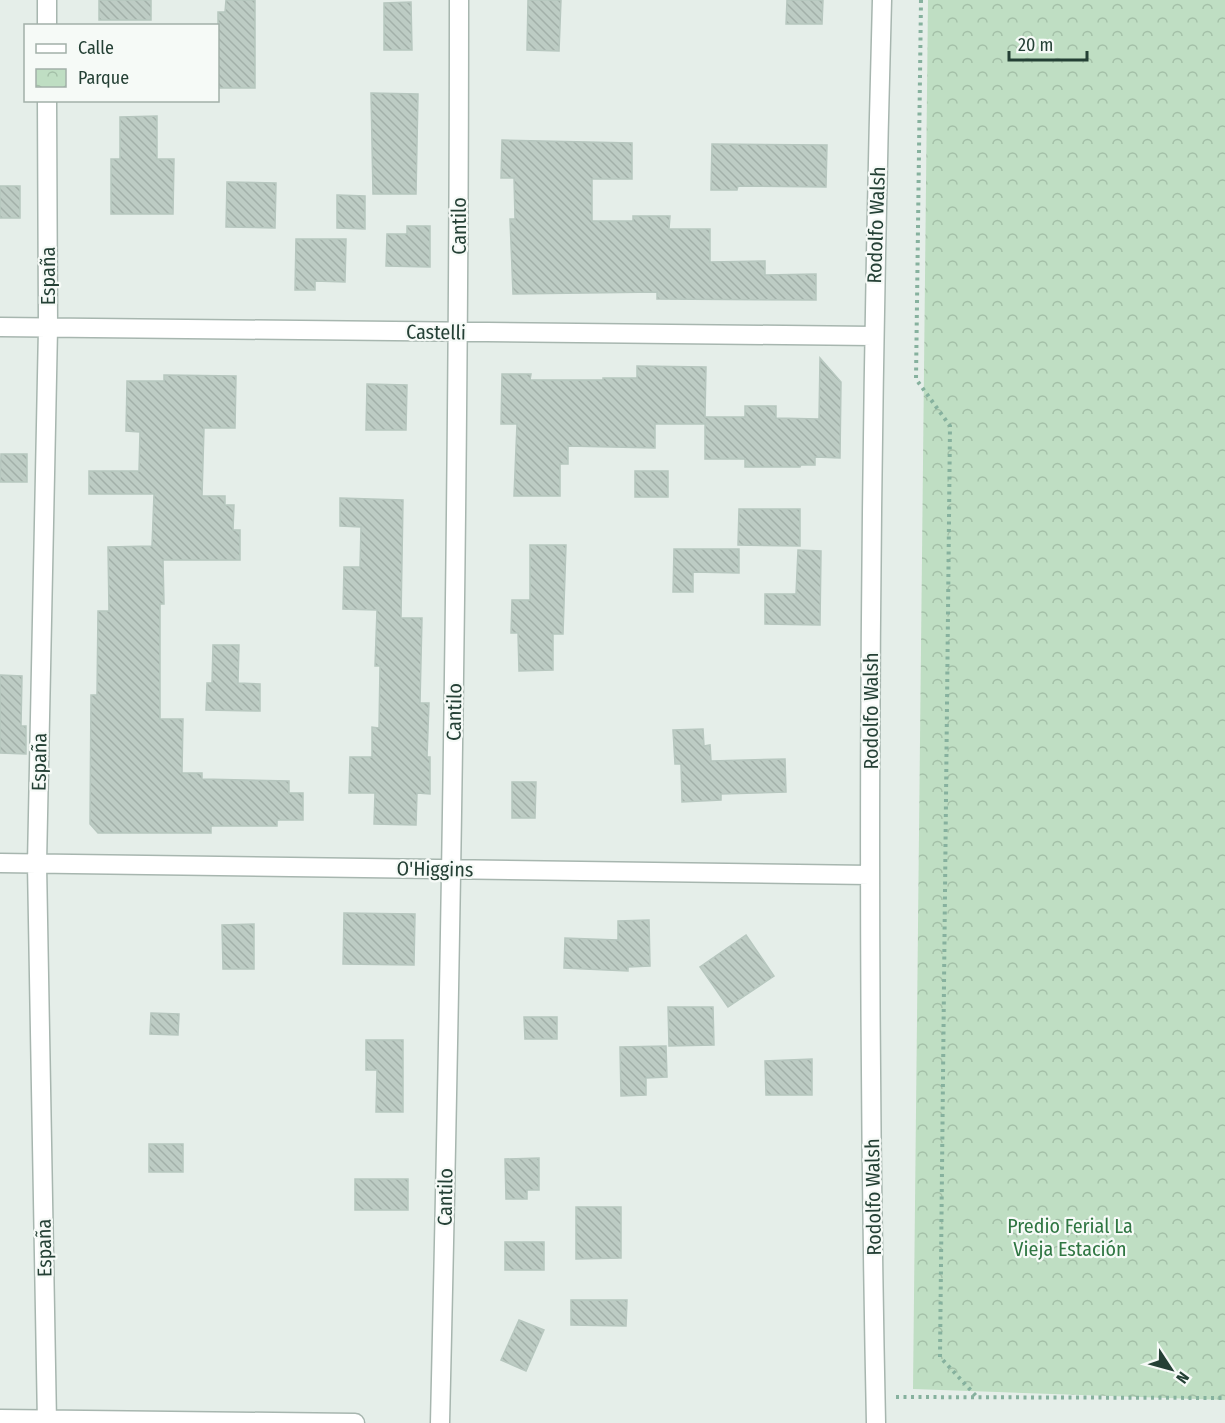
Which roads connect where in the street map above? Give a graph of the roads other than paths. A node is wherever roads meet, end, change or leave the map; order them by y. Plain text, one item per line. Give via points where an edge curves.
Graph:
1 (47, 0) edge
2 (459, 0) edge
3 (882, 0) edge
4 (47, 24) edge
5 (47, 102) edge
6 (0, 327) edge
7 (48, 328) junction
8 (459, 332) junction
9 (873, 336) junction
10 (0, 863) edge
11 (37, 864) junction
12 (452, 869) junction
13 (870, 875) junction
14 (0, 1419) edge
15 (47, 1421) edge
16 (355, 1423) edge
17 (440, 1423) edge
18 (876, 1423) edge

1 - 4 street
2 - 8 street, Cantilo
3 - 9 street, Rodolfo Walsh
5 - 7 street, España
6 - 7 street, Castelli
7 - 8 street, Castelli
7 - 11 street, España
8 - 9 street, Castelli
8 - 12 street, Cantilo
9 - 13 street, Rodolfo Walsh
10 - 11 street, O'Higgins
11 - 12 street, O'Higgins
11 - 15 street, España
12 - 13 street, O'Higgins
12 - 17 street, Cantilo
13 - 18 street, Rodolfo Walsh
14 - 15 street
15 - 16 street

